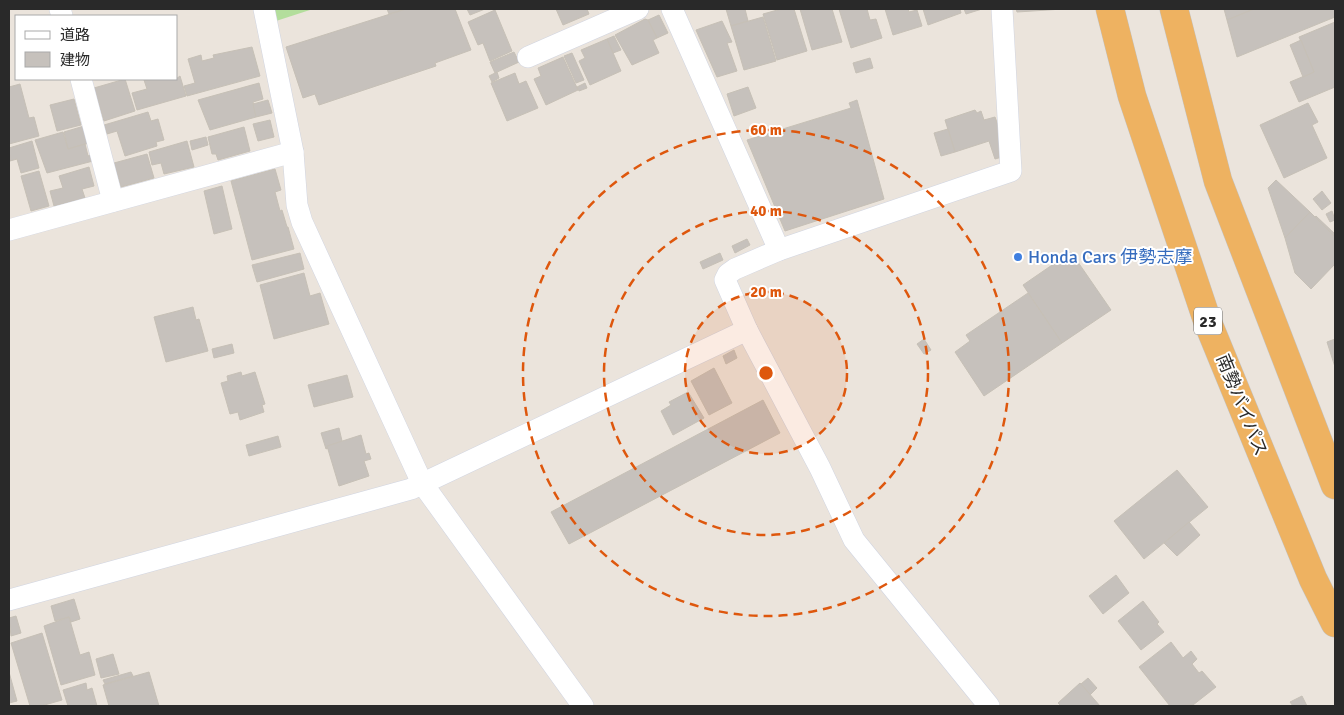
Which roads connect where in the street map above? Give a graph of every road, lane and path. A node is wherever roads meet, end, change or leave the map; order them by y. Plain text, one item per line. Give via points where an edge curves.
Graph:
1 (264, 9) edge
2 (638, 9) edge
3 (1002, 9) edge
4 (1110, 9) edge
5 (1174, 9) edge
6 (677, 11) edge
7 (528, 57) dead end
8 (81, 80) edge
9 (293, 152) junction
10 (113, 201) junction
11 (9, 230) edge
12 (779, 250) junction
13 (747, 330) junction
14 (422, 483) junction
15 (1335, 485) edge
16 (9, 600) edge
17 (1335, 623) edge
18 (583, 706) edge
19 (989, 706) edge

1 - 9 street
2 - 7 street
3 - 12 street via 1011,171
4 - 17 highway, 南勢バイパス / 23 via 1132,96 1208,322
5 - 15 highway via 1218,181
6 - 12 street
8 - 10 street
9 - 10 street
9 - 14 street via 297,206 302,222
10 - 11 street
12 - 13 street via 735,269 725,280
13 - 14 street
13 - 19 street via 854,540
14 - 16 street via 411,489
14 - 18 street

